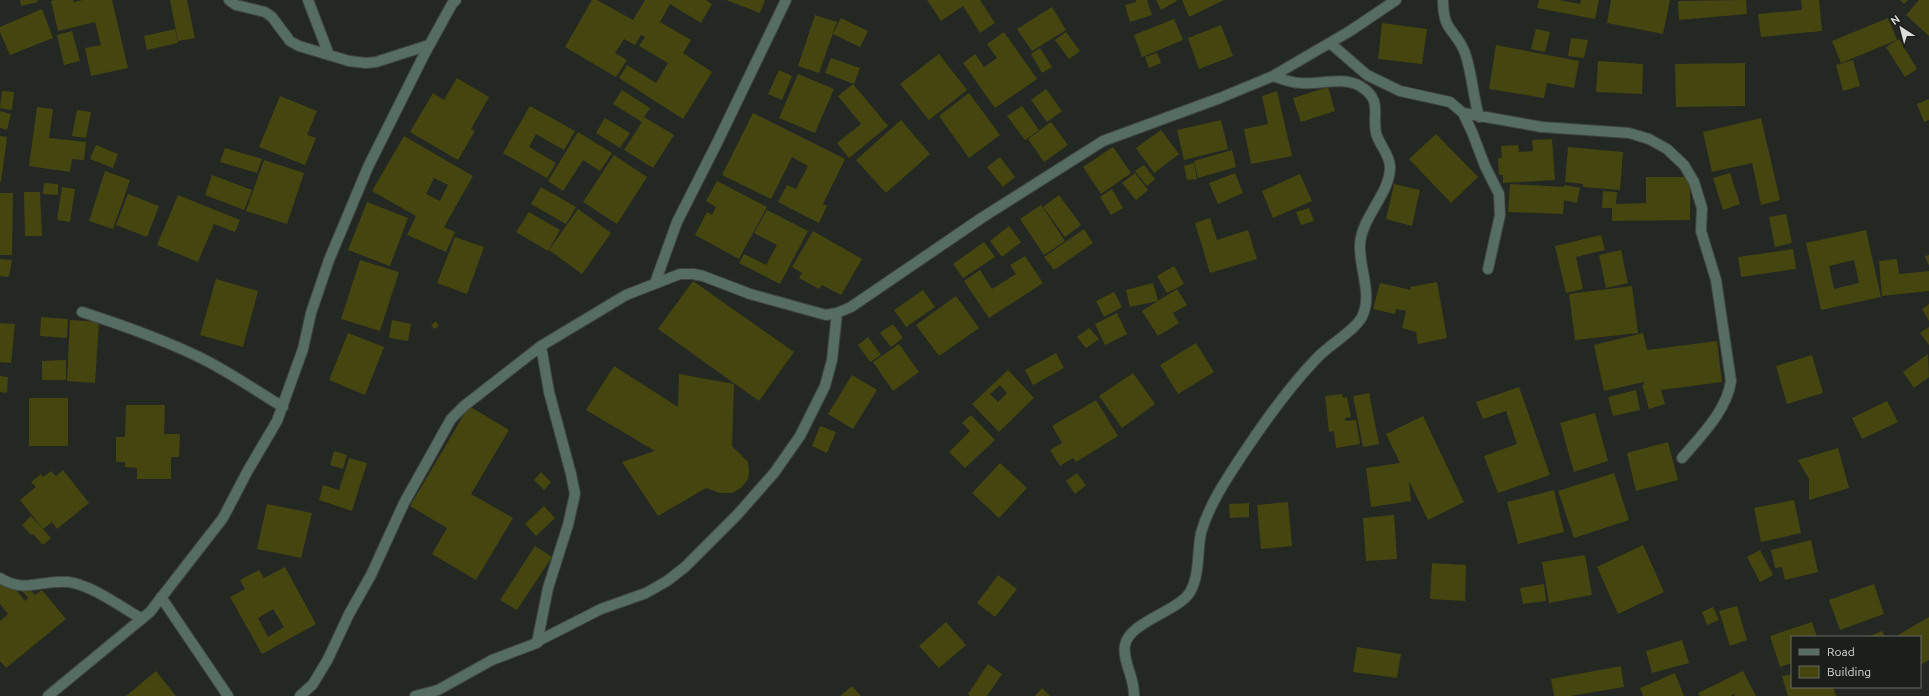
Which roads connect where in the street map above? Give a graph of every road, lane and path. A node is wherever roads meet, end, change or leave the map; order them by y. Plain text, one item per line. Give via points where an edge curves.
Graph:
1 (229, 0) edge
2 (308, 0) edge
3 (456, 0) edge
4 (786, 0) edge
5 (1396, 0) edge
6 (1443, 0) edge
7 (1330, 43) junction
8 (429, 45) junction
9 (329, 55) junction
10 (1273, 76) junction
11 (1463, 113) junction
12 (1479, 117) junction
13 (1488, 268) dead end
14 (655, 283) junction
15 (82, 312) dead end
16 (837, 313) junction
17 (541, 346) junction
18 (283, 407) junction
19 (1682, 458) dead end
20 (0, 578) edge
21 (160, 597) junction
22 (142, 619) junction
23 (537, 643) junction
24 (48, 696) edge
25 (228, 696) edge
26 (300, 696) edge
27 (415, 696) edge
28 (1134, 696) edge

1 - 9 street via 236,5 265,12 272,17 290,41
2 - 9 street
3 - 8 street
4 - 14 street via 677,222
5 - 7 street
6 - 12 street via 1446,25 1462,47 1471,71
7 - 10 street
7 - 11 street via 1367,75 1400,91 1450,102
8 - 9 street via 366,63
8 - 18 street via 368,167 329,260 311,313 303,350
10 - 16 street via 1103,141 983,217 851,307
10 - 28 street via 1302,84 1345,81 1354,83 1374,100 1376,132 1387,156 1389,177 1362,232 1360,246 1367,305 1360,319 1291,385 1226,481 1202,531 1196,574 1190,593 1180,603 1138,628 1127,639 1125,654 1134,685
11 - 12 street
11 - 13 street via 1482,161 1499,194 1500,215
12 - 19 street via 1542,127 1629,133 1649,139 1667,149 1684,165 1694,182 1702,208 1701,231 1716,280 1731,381 1729,395
14 - 16 street via 680,274 693,274 750,294 826,315
14 - 17 street via 626,295
15 - 18 street via 199,357
16 - 23 street via 832,360 825,386 800,436 774,473 742,509 685,567 667,581 646,593 601,609
17 - 23 street via 549,392 572,474 575,494 548,588
17 - 26 street via 451,419 404,503 328,659 313,684
18 - 21 street via 278,421 223,518
20 - 22 street via 14,586 32,586 55,581 70,582 90,589
21 - 22 street
21 - 25 street
22 - 24 street
23 - 27 street via 492,660 438,690

